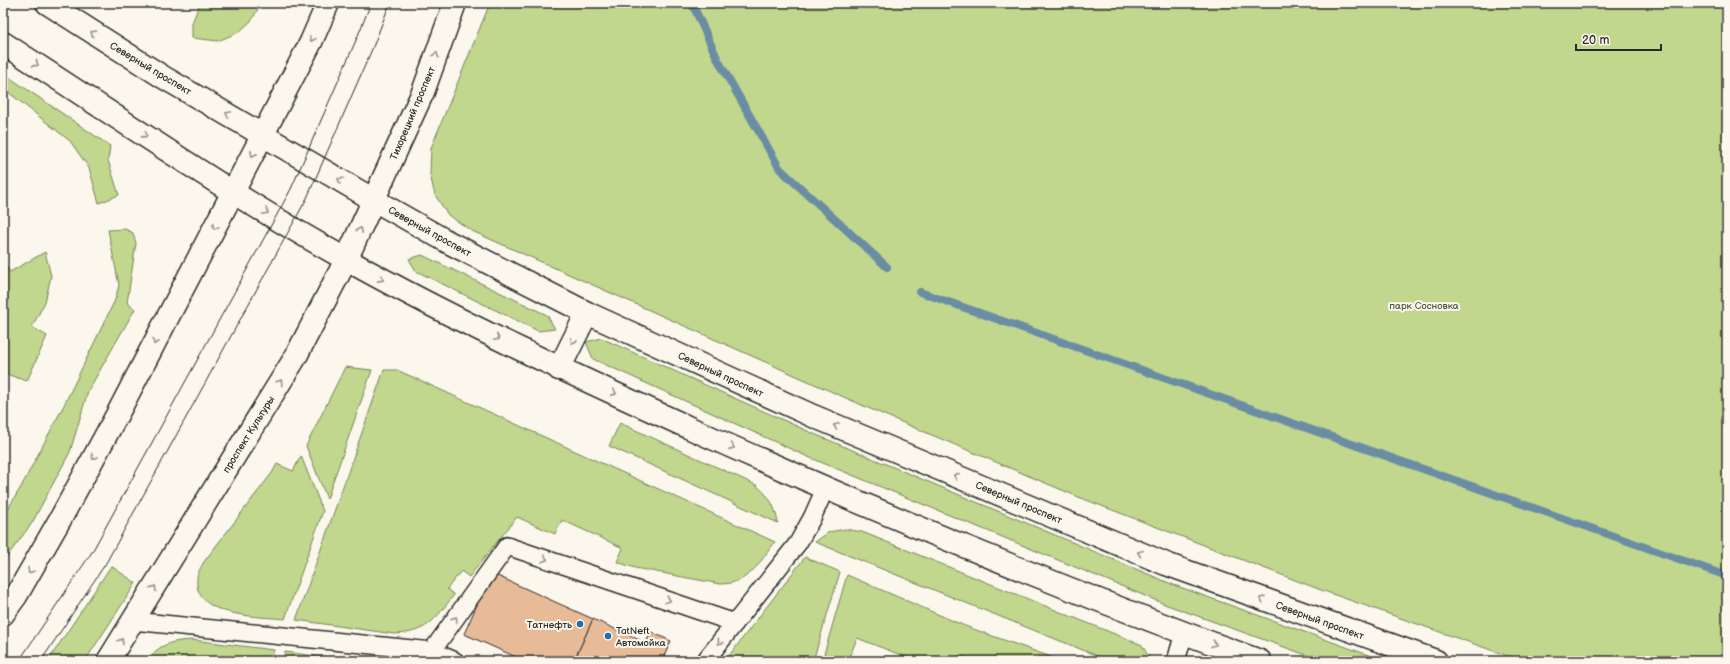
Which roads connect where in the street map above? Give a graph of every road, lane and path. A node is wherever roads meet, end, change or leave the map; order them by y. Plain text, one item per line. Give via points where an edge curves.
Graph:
1 (47, 3) edge
2 (328, 3) edge
3 (455, 3) edge
4 (3, 43) edge
5 (263, 134) junction
6 (233, 192) junction
7 (374, 200) junction
8 (346, 260) junction
9 (587, 313) junction
10 (559, 368) junction
11 (825, 489) junction
12 (3, 614) edge
13 (133, 621) junction
14 (735, 623) junction
15 (1184, 633) junction
16 (432, 651) junction
17 (108, 661) edge
18 (455, 661) edge
19 (705, 661) edge
20 (1176, 661) edge
21 (1260, 661) edge
22 (1436, 661) edge

5 -> 1 main road, Северный проспект via 162,77
2 -> 5 main road via 311,42
7 -> 3 main road, Тихорецкий проспект via 424,92
4 -> 6 main road
5 -> 6 main road
7 -> 5 main road, Северный проспект
6 -> 8 main road
6 -> 12 main road via 85,475 16,596
8 -> 7 main road, проспект Культуры
7 - 9 main road, Северный проспект via 448,242
8 -> 10 main road
13 -> 8 main road, проспект Культуры via 295,358
9 -> 10 main road
22 -> 9 main road, Северный проспект via 1166,564 813,416
10 -> 11 main road
11 - 14 lane via 798,543
11 - 15 main road
13 - 16 lane
17 -> 13 main road, проспект Культуры
16 -> 14 lane via 507,546
14 -> 19 lane
15 - 20 lane
15 -> 21 main road
16 - 18 lane

